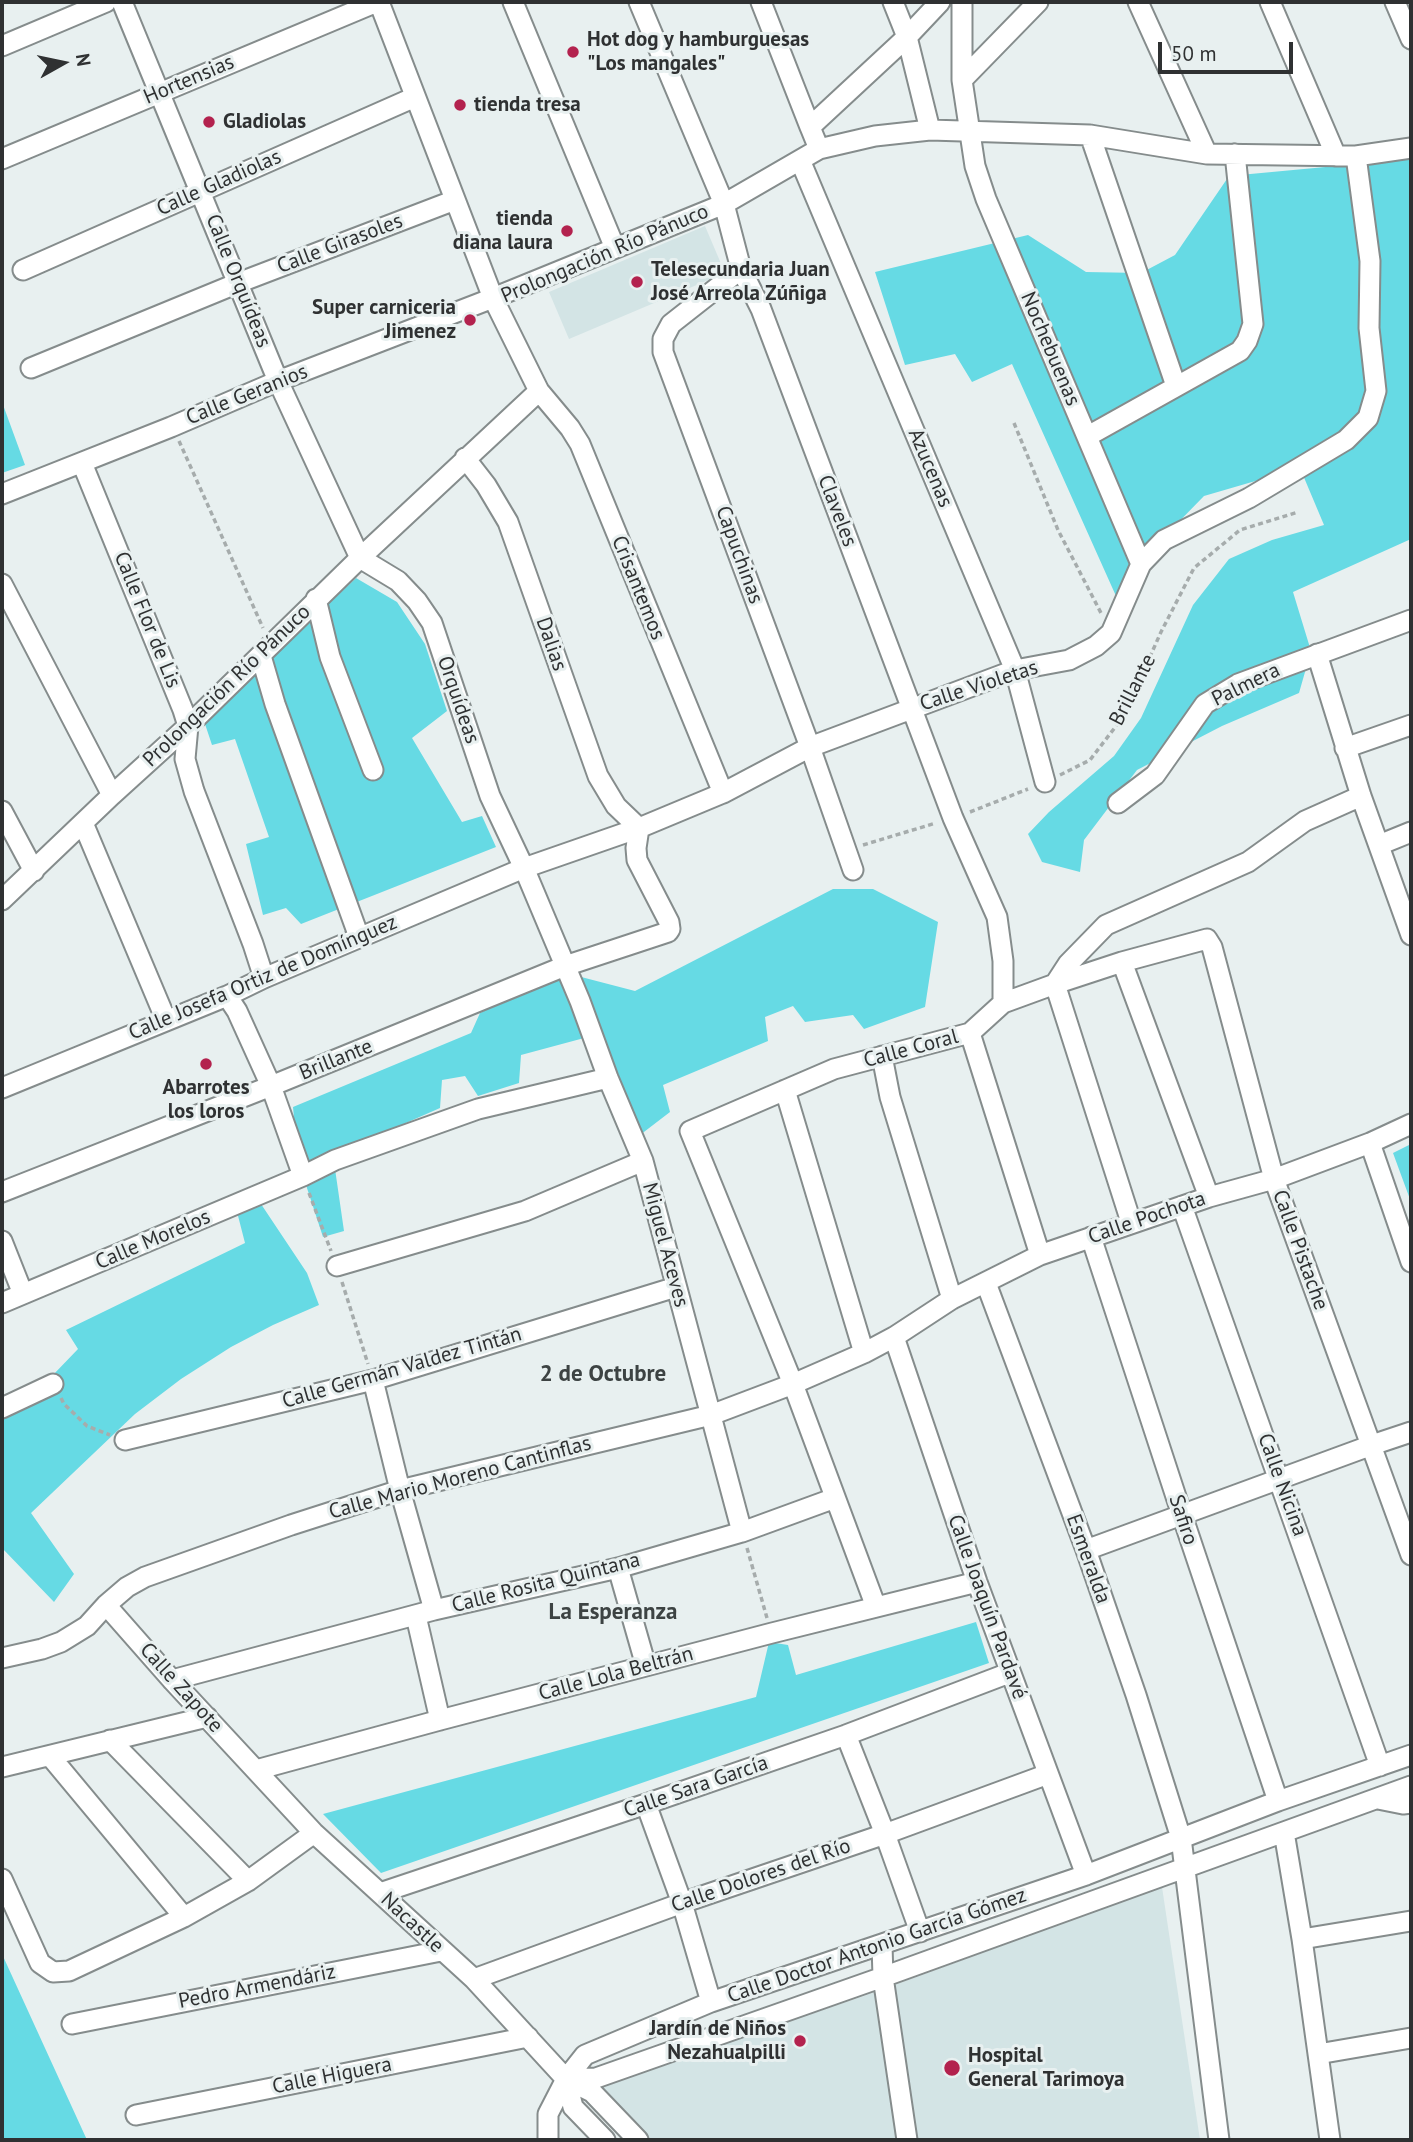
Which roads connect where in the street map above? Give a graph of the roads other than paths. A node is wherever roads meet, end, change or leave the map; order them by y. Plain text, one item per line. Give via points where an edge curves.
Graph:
1 (106, 2) edge
2 (122, 2) edge
3 (378, 2) edge
4 (513, 2) edge
5 (639, 2) edge
6 (761, 2) edge
7 (893, 2) edge
8 (940, 2) edge
9 (962, 2) edge
10 (1038, 2) edge
11 (1138, 2) edge
12 (1270, 2) edge
13 (1395, 2) edge
14 (907, 37) junction
15 (1411, 39) edge
16 (2, 47) edge
17 (962, 80) junction
18 (160, 93) junction
19 (415, 97) junction
20 (810, 127) junction
21 (930, 130) junction
22 (970, 130) junction
23 (1090, 135) junction
24 (1411, 148) edge
25 (818, 149) junction
26 (1207, 154) junction
27 (1235, 154) junction
28 (1336, 156) junction
29 (1356, 156) junction
30 (2, 159) edge
31 (800, 160) junction
32 (201, 190) junction
33 (455, 200) junction
34 (724, 204) junction
35 (615, 248) junction
36 (741, 269) junction
37 (23, 270) dead end
38 (238, 283) junction
39 (494, 298) junction
40 (31, 368) dead end
41 (278, 382) junction
42 (1176, 386) junction
43 (539, 391) junction
44 (1088, 436) junction
45 (465, 458) junction
46 (82, 463) junction
47 (2, 494) edge
48 (360, 558) junction
49 (1141, 564) junction
50 (2, 584) edge
51 (316, 600) junction
52 (1411, 620) edge
53 (266, 651) junction
54 (1317, 654) junction
55 (1015, 670) junction
56 (911, 709) junction
57 (1411, 725) edge
58 (188, 726) junction
59 (810, 747) junction
60 (1345, 748) junction
61 (373, 771) dead end
62 (1045, 782) road end
63 (723, 793) junction
64 (113, 794) junction
65 (1361, 796) junction
66 (1118, 803) dead end
67 (2, 811) edge
68 (83, 823) junction
69 (639, 828) junction
70 (1411, 832) edge
71 (1379, 845) junction
72 (524, 868) junction
73 (853, 870) dead end
74 (34, 871) junction
75 (2, 900) edge
76 (1411, 935) edge
77 (359, 937) junction
78 (1208, 939) joint
79 (1122, 962) junction
80 (565, 966) junction
81 (264, 978) junction
82 (1055, 984) junction
83 (227, 996) junction
84 (1003, 1003) junction
85 (166, 1020) junction
86 (970, 1033) junction
87 (882, 1056) junction
88 (608, 1078) junction
89 (271, 1086) junction
90 (2, 1088) edge
91 (785, 1090) junction
92 (1411, 1124) edge
93 (1370, 1143) junction
94 (643, 1161) junction
95 (303, 1176) junction
96 (1274, 1179) junction
97 (2, 1192) edge
98 (1209, 1197) junction
99 (1182, 1206) junction
100 (1131, 1222) junction
101 (1091, 1237) junction
102 (2, 1241) edge
103 (1040, 1255) junction
104 (1411, 1262) edge
105 (337, 1266) dead end
106 (986, 1283) junction
107 (676, 1287) junction
108 (23, 1294) junction
109 (953, 1299) junction
110 (2, 1303) edge
111 (894, 1337) junction
112 (864, 1353) junction
113 (373, 1380) junction
114 (53, 1384) road end
115 (793, 1384) junction
116 (2, 1408) edge
117 (711, 1415) junction
118 (1411, 1432) edge
119 (125, 1440) road end
120 (1372, 1445) junction
121 (1279, 1479) junction
122 (400, 1490) junction
123 (835, 1497) junction
124 (1182, 1515) junction
125 (742, 1532) junction
126 (1086, 1550) junction
127 (1411, 1555) edge
128 (618, 1567) junction
129 (977, 1583) junction
130 (106, 1605) junction
131 (876, 1607) junction
132 (425, 1613) junction
133 (2, 1658) edge
134 (646, 1666) junction
135 (1009, 1673) junction
136 (172, 1681) junction
137 (207, 1717) junction
138 (440, 1720) junction
139 (846, 1735) junction
140 (110, 1740) junction
141 (1411, 1755) edge
142 (50, 1756) junction
143 (1380, 1766) junction
144 (2, 1767) edge
145 (256, 1770) junction
146 (1048, 1774) junction
147 (1411, 1786) edge
148 (1376, 1798) junction
149 (1278, 1801) junction
150 (1411, 1803) edge
151 (646, 1804) junction
152 (1284, 1832) junction
153 (314, 1833) junction
154 (885, 1834) junction
155 (1181, 1838) junction
156 (1186, 1866) junction
157 (1086, 1875) junction
158 (2, 1879) edge
159 (248, 1881) junction
160 (380, 1893) junction
161 (682, 1903) junction
162 (184, 1917) junction
163 (1411, 1921) edge
164 (920, 1932) junction
165 (1302, 1939) junction
166 (882, 1945) junction
167 (441, 1951) junction
168 (883, 1977) junction
169 (474, 1979) junction
170 (711, 2002) junction
171 (72, 2024) dead end
172 (528, 2037) junction
173 (1411, 2038) edge
174 (1318, 2054) junction
175 (566, 2079) junction
176 (136, 2115) dead end
177 (548, 2140) edge
178 (605, 2140) edge
179 (638, 2140) edge
180 (907, 2140) edge
181 (1219, 2140) edge
182 (1330, 2140) edge

1 - 16 street
2 - 18 street, Calle Orquídeas
3 - 18 street, Hortensias
3 - 19 street
4 - 35 street
5 - 34 street, Claveles
6 - 20 street
7 - 14 street
8 - 14 street
9 - 17 street, Nochebuenas
10 - 17 street
11 - 26 street
12 - 28 street
13 - 15 street
14 - 20 street
14 - 21 street
17 - 22 street, Nochebuenas
18 - 30 street, Hortensias
18 - 32 street, Calle Orquídeas
19 - 32 street, Calle Gladiolas
19 - 33 street
20 - 25 street
21 - 22 street, Prolongación Río Pánuco
21 - 25 street, Prolongación Río Pánuco
22 - 23 street, Prolongación Río Pánuco
22 - 44 street, Nochebuenas via 986,199
23 - 26 street, Prolongación Río Pánuco
23 - 42 street
24 - 29 street, Prolongación Río Pánuco
25 - 31 street, Prolongación Río Pánuco
26 - 27 street, Prolongación Río Pánuco
27 - 28 street, Prolongación Río Pánuco
27 - 42 street via 1250,333 1240,351
28 - 29 street, Prolongación Río Pánuco
29 - 49 street via 1370,261 1369,328 1376,391 1368,418 1346,440 1292,473 1164,540
31 - 34 street, Prolongación Río Pánuco
31 - 55 street, Azucenas
32 - 37 street, Calle Gladiolas
32 - 38 street, Calle Orquídeas
33 - 38 street, Calle Girasoles
33 - 39 street
34 - 35 street, Prolongación Río Pánuco
34 - 36 street, Claveles
35 - 39 street, Prolongación Río Pánuco
36 - 56 street, Claveles via 761,309
36 - 59 street, Capuchinas via 671,324 663,339 663,352
38 - 40 street, Calle Girasoles
38 - 41 street, Calle Orquídeas
39 - 41 street, Calle Geranios
39 - 43 street, Prolongación Río Pánuco
41 - 46 street, Calle Geranios
41 - 48 street, Calle Orquídeas
42 - 44 street
43 - 45 street, Prolongación Río Pánuco
43 - 63 street, Crisantemos via 580,444
44 - 49 street, Nochebuenas
45 - 48 street, Prolongación Río Pánuco
45 - 69 street, Dalias via 508,522 598,776 616,806
46 - 47 street, Calle Geranios
46 - 58 street, Calle Flor de Lis
48 - 51 street, Prolongación Río Pánuco
48 - 72 street, Orquídeas via 398,581 432,623 490,796
49 - 55 street, Calle Violetas via 1111,633 1096,646 1069,660
50 - 64 street
51 - 53 street, Prolongación Río Pánuco
51 - 61 street via 330,657
52 - 54 street, Palmera
53 - 58 street, Prolongación Río Pánuco
53 - 77 street via 275,704
54 - 60 street
54 - 66 street, Palmera via 1238,684 1205,704 1155,775
55 - 56 street, Calle Violetas
55 - 62 street, Azucenas
56 - 59 street, Calle Violetas
56 - 84 street, Claveles via 996,917
57 - 60 street
58 - 64 street, Prolongación Río Pánuco
58 - 81 street, Calle Flor de Lis via 186,759 194,790
59 - 63 street, Calle Violetas
59 - 73 street, Capuchinas
60 - 65 street
63 - 69 street, Calle Violetas
64 - 68 street, Prolongación Río Pánuco
65 - 71 street
65 - 82 street via 1305,821 1248,862 1106,925
67 - 74 street
68 - 74 street, Prolongación Río Pánuco
68 - 85 street
69 - 72 street, Calle Violetas
69 - 80 street, Brillante via 638,860 670,929
70 - 71 street
71 - 76 street
72 - 77 street, Calle Josefa Ortiz de Domínguez
72 - 80 street, Miguel Aceves
74 - 75 street, Prolongación Río Pánuco
77 - 81 street, Calle Josefa Ortiz de Domínguez
78 - 79 street, Calle Coral
78 - 96 street, Calle Pistache
79 - 82 street, Calle Coral
79 - 98 street
80 - 88 street, Miguel Aceves
80 - 89 street, Brillante
81 - 83 street, Calle Josefa Ortiz de Domínguez
82 - 84 street, Calle Coral
82 - 100 street
83 - 85 street, Calle Josefa Ortiz de Domínguez
83 - 89 street
84 - 86 street, Calle Coral
85 - 90 street, Calle Josefa Ortiz de Domínguez
86 - 87 street, Calle Coral
86 - 103 street
87 - 91 street, Calle Coral via 834,1069
87 - 109 street via 890,1097
88 - 94 street, Miguel Aceves
88 - 95 street, Calle Morelos via 478,1109 335,1160
89 - 95 street
89 - 97 street, Brillante
91 - 112 street
91 - 115 street, Calle Coral via 690,1131
92 - 93 street, Calle Pochota
93 - 96 street, Calle Pochota
93 - 104 street
94 - 105 street via 524,1212
94 - 107 street, Miguel Aceves
95 - 108 street, Calle Morelos
96 - 98 street, Calle Pochota
96 - 120 street, Calle Pistache
98 - 99 street, Calle Pochota
99 - 100 street, Calle Pochota
99 - 121 street, Calle Nicina
100 - 101 street, Calle Pochota
101 - 103 street, Calle Pochota
101 - 124 street, Safiro
102 - 108 street
103 - 106 street, Calle Pochota
106 - 109 street, Calle Pochota
106 - 126 street, Esmeralda
107 - 113 street, Calle Germán Valdez Tintán
107 - 117 street, Miguel Aceves
108 - 110 street, Calle Morelos
109 - 111 street, Calle Pochota
111 - 112 street, Calle Mario Moreno Cantinflas
111 - 129 street, Calle Joaquín Pardavé
112 - 115 street, Calle Mario Moreno Cantinflas
113 - 119 street, Calle Germán Valdez Tintán
113 - 122 street
114 - 116 street
115 - 117 street, Calle Mario Moreno Cantinflas
115 - 123 street
117 - 122 street, Calle Mario Moreno Cantinflas
117 - 125 street, Miguel Aceves
118 - 120 street
120 - 121 street
120 - 127 street, Calle Pistache
121 - 124 street
121 - 143 street, Calle Nicina
122 - 130 street, Calle Mario Moreno Cantinflas via 145,1577
122 - 132 street
123 - 125 street, Calle Rosita Quintana
123 - 131 street
124 - 126 street
124 - 149 street, Safiro
125 - 128 street, Calle Rosita Quintana
126 - 155 street, Esmeralda
128 - 132 street, Calle Rosita Quintana
128 - 134 street
129 - 131 street, Calle Lola Beltrán
129 - 135 street, Calle Joaquín Pardavé
130 - 133 street, Calle Mario Moreno Cantinflas via 87,1626 61,1642
130 - 136 street, Calle Zapote
131 - 134 street, Calle Lola Beltrán
132 - 136 street, Calle Rosita Quintana
132 - 138 street
134 - 138 street, Calle Lola Beltrán
135 - 139 street, Calle Sara García
135 - 146 street, Calle Joaquín Pardavé
136 - 137 street, Calle Zapote
137 - 140 street
137 - 145 street, Calle Zapote
138 - 145 street, Calle Lola Beltrán
139 - 151 street, Calle Sara García
139 - 154 street
140 - 142 street
140 - 159 street
141 - 143 street, Calle Doctor Antonio García Gómez
142 - 144 street
142 - 162 street
143 - 149 street, Calle Doctor Antonio García Gómez
145 - 153 street, Nacastle
146 - 154 street, Calle Dolores del Río
146 - 157 street, Calle Joaquín Pardavé
147 - 148 street, Calle Doctor Antonio García Gómez
148 - 150 street
148 - 152 street, Calle Doctor Antonio García Gómez
149 - 155 street, Calle Doctor Antonio García Gómez
151 - 160 street, Calle Sara García
151 - 161 street
152 - 156 street, Calle Doctor Antonio García Gómez
152 - 165 street
153 - 159 street
153 - 160 street, Nacastle
154 - 161 street, Calle Dolores del Río
154 - 164 street
155 - 156 street, Esmeralda
155 - 157 street, Calle Doctor Antonio García Gómez
156 - 168 street, Calle Doctor Antonio García Gómez
156 - 181 street, Esmeralda
157 - 164 street, Calle Doctor Antonio García Gómez
158 - 162 street via 40,1963 53,1972 69,1971
159 - 162 street
160 - 167 street, Nacastle
161 - 169 street, Calle Dolores del Río
161 - 170 street
163 - 165 street
164 - 166 street, Calle Doctor Antonio García Gómez
165 - 174 street
166 - 168 street
166 - 170 street, Calle Doctor Antonio García Gómez
167 - 169 street, Nacastle
167 - 171 street, Pedro Armendáriz
168 - 175 street, Calle Doctor Antonio García Gómez via 596,2078
168 - 180 street
169 - 172 street, Nacastle
170 - 175 street, Calle Doctor Antonio García Gómez via 585,2054
172 - 175 street, Nacastle
172 - 176 street, Calle Higuera
173 - 174 street
174 - 182 street
175 - 177 street via 548,2114
175 - 178 street via 573,2107
175 - 179 street via 592,2092

